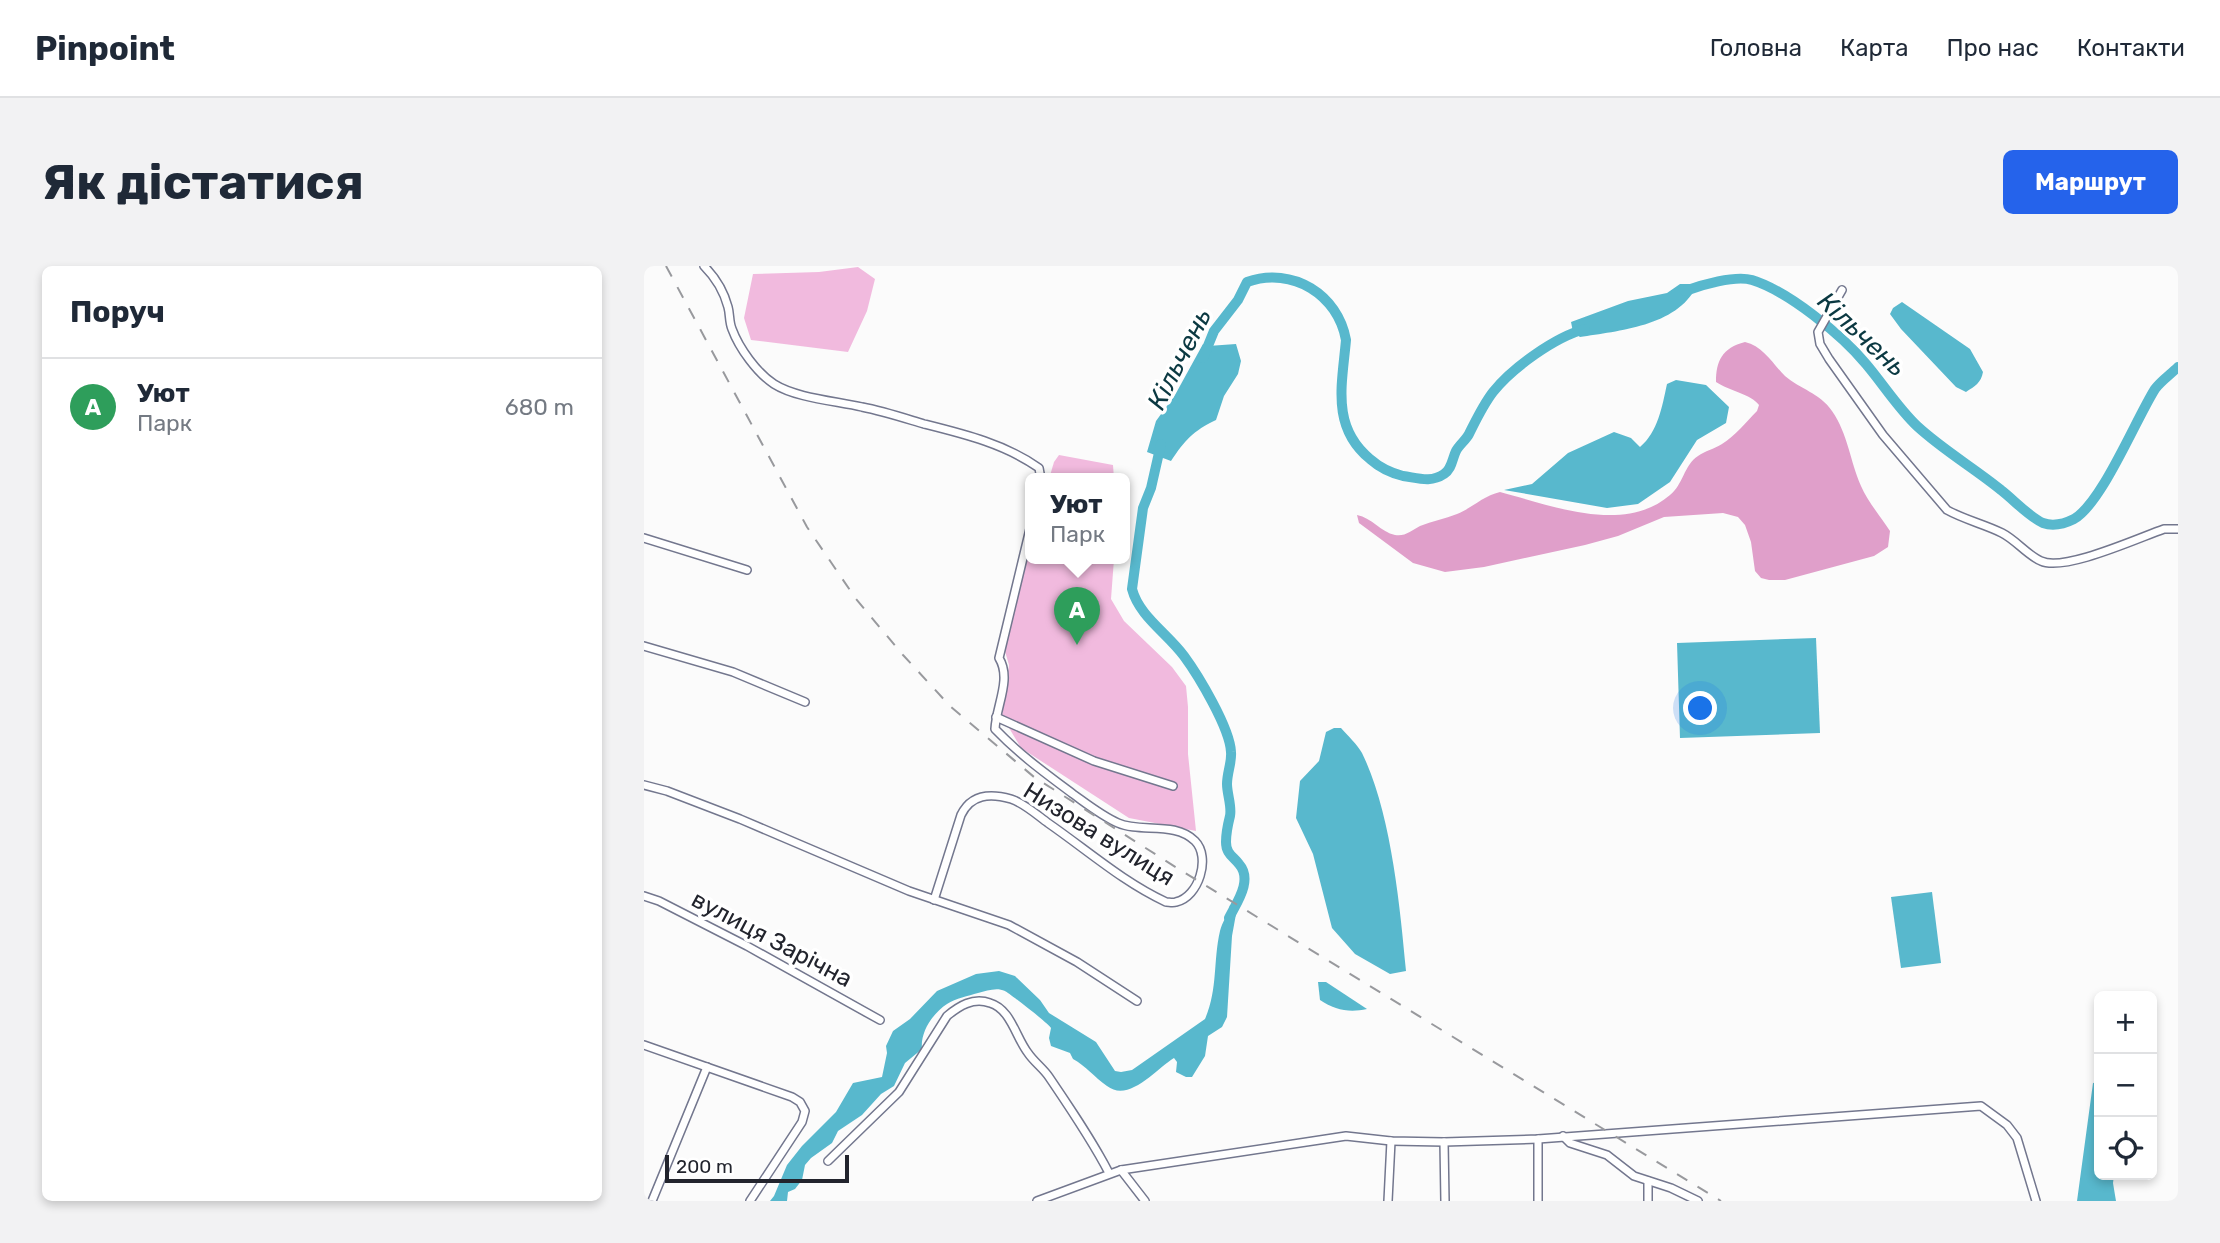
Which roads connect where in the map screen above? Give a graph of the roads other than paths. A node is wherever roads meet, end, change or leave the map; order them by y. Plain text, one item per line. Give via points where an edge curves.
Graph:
1 (704, 266) edge
2 (1842, 290) dead end
3 (1040, 473) edge
4 (2178, 529) edge
5 (644, 538) edge
6 (1025, 550) edge
7 (747, 570) dead end
8 (644, 646) edge
9 (805, 702) dead end
10 (996, 717) junction
11 (644, 785) edge
12 (1173, 786) dead end
13 (644, 896) edge
14 (934, 900) junction
15 (1137, 1000) dead end
16 (880, 1020) dead end
17 (644, 1045) edge
18 (707, 1067) junction
19 (1563, 1136) junction
20 (1538, 1139) junction
21 (1391, 1141) junction
22 (1444, 1142) junction
23 (828, 1161) dead end
24 (1121, 1170) junction
25 (1109, 1173) junction
26 (1648, 1181) junction
27 (652, 1201) edge
28 (750, 1201) edge
29 (1037, 1201) edge
30 (1145, 1201) edge
31 (1388, 1201) edge
32 (1445, 1201) edge
33 (1538, 1201) edge
34 (1648, 1201) edge
35 (1698, 1201) edge
36 (2036, 1201) edge

1 - 3 street via 721,290 743,348 761,373 783,388 966,435 1025,458
2 - 4 street via 1818,332 1820,344 1883,435 1947,509 2005,535 2052,565 2164,529
5 - 7 street
6 - 10 street via 999,658 1005,678
8 - 9 street via 733,672
10 - 12 street via 1094,761
10 - 14 street, Низова вулиця via 995,729 1020,755 1118,823 1178,831 1196,842 1202,852 1201,874 1187,896 1166,902 1014,800 978,796 965,805
11 - 14 street via 727,814
13 - 16 street, вулиця Зарічна via 747,946
14 - 15 street via 1009,925
17 - 18 street
18 - 27 street
18 - 28 street via 792,1097 804,1111 802,1122
19 - 20 street
19 - 26 street via 1570,1143 1607,1155
19 - 36 street via 1981,1106 2017,1138
20 - 22 street
20 - 33 street
21 - 22 street
21 - 24 street via 1346,1136
21 - 31 street
22 - 32 street
23 - 25 street via 899,1092 947,1016 972,1001 989,1002 1009,1018 1027,1053 1047,1075
24 - 25 street
24 - 30 street
25 - 29 street
26 - 34 street
26 - 35 street

